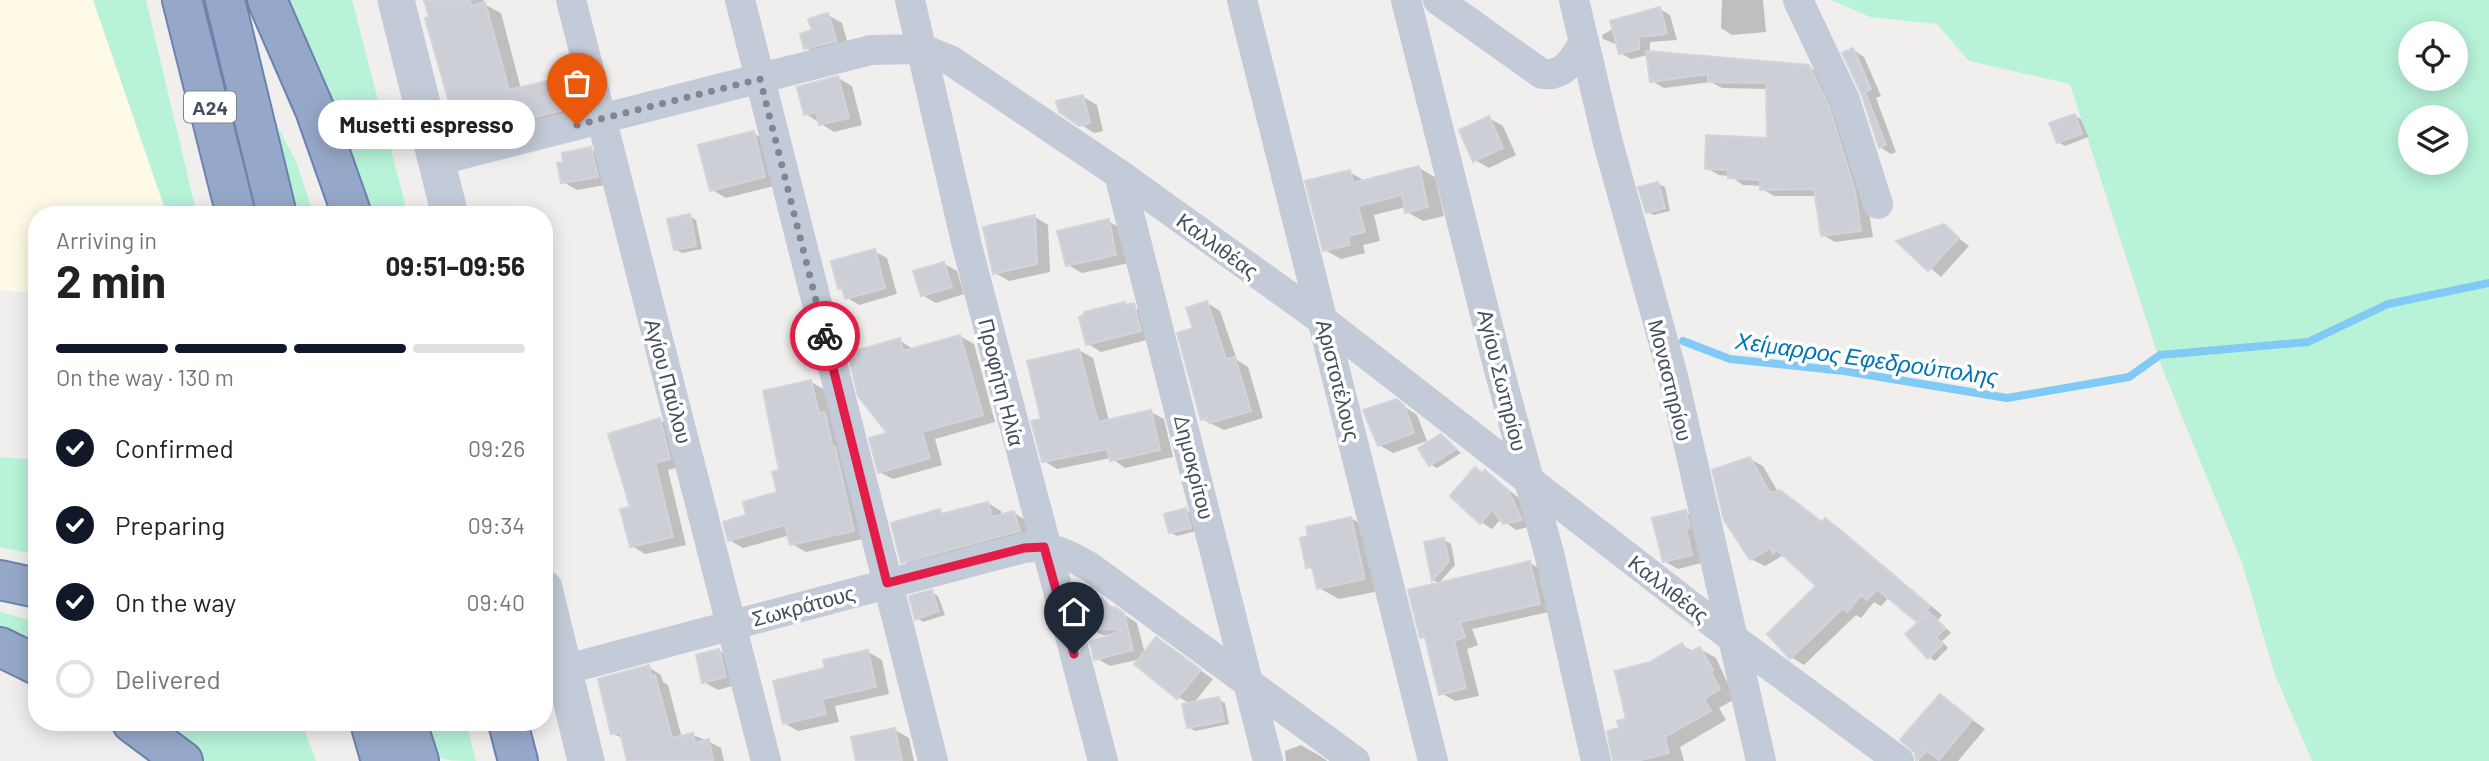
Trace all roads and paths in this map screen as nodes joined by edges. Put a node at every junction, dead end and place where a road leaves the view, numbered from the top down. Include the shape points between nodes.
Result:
1 (182, 0) edge
2 (225, 0) edge
3 (267, 0) edge
4 (396, 0) edge
5 (571, 0) edge
6 (740, 0) edge
7 (909, 0) edge
8 (1242, 0) edge
9 (1406, 0) edge
10 (1437, 0) edge
11 (1574, 0) edge
12 (1798, 0) edge
13 (1584, 42) junction
14 (922, 49) junction
15 (760, 79) junction
16 (601, 119) junction
17 (436, 161) junction
18 (1119, 174) junction
19 (1878, 204) dead end
20 (234, 206) edge
21 (275, 206) edge
22 (349, 206) edge
23 (448, 206) edge
24 (1325, 322) junction
25 (1528, 479) junction
26 (1044, 547) junction
27 (0, 580) edge
28 (887, 583) junction
29 (28, 586) edge
30 (732, 623) junction
31 (553, 627) edge
32 (1731, 637) junction
33 (0, 647) edge
34 (28, 661) edge
35 (563, 670) junction
36 (1248, 683) junction
37 (143, 731) edge
38 (372, 731) edge
39 (410, 731) edge
40 (510, 731) edge
41 (183, 761) edge
42 (381, 761) edge
43 (419, 761) edge
44 (518, 761) edge
45 (586, 761) edge
46 (766, 761) edge
47 (933, 761) edge
48 (1103, 761) edge
49 (1268, 761) edge
50 (1355, 761) edge
51 (1433, 761) edge
52 (1596, 761) edge
53 (1761, 761) edge
54 (1899, 761) edge

1 - 20 highway, Α24
2 - 21 highway, Α24
3 - 22 highway via 310,97
4 - 17 street
5 - 16 street, Αγίου Παύλου
6 - 15 street
7 - 14 street, Προφήτη Ηλία
8 - 24 street, Αριστοτέλους
9 - 25 street, Αγίου Σωτηρίου
10 - 13 street via 1542,74 1554,75 1566,67
11 - 13 street, Μοναστηρίου
12 - 19 street via 1845,100
13 - 32 street, Μοναστηρίου via 1673,376
14 - 15 street, Καλλιθέας via 871,50
14 - 18 street, Καλλιθέας via 965,69
14 - 26 street, Προφήτη Ηλία
15 - 16 street, Καλλιθέας
15 - 28 street
16 - 17 street, Καλλιθέας
16 - 30 street, Αγίου Παύλου
17 - 23 street
18 - 24 street, Καλλιθέας
18 - 36 street, Δημοκρίτου
24 - 25 street, Καλλιθέας
24 - 51 street, Αριστοτέλους
25 - 32 street, Καλλιθέας
25 - 52 street, Αγίου Σωτηρίου
26 - 28 street, Σωκράτους
26 - 36 street, Σωκράτους via 1090,567
26 - 48 street, Προφήτη Ηλία
27 - 29 highway
28 - 30 street, Σωκράτους
28 - 47 street
30 - 35 street, Σωκράτους
30 - 46 street, Αγίου Παύλου
31 - 35 street
32 - 53 street, Μοναστηρίου
32 - 54 street, Καλλιθέας
33 - 34 highway
35 - 45 street
36 - 49 street, Δημοκρίτου
36 - 50 street, Σωκράτους
37 - 41 highway
38 - 42 highway
39 - 43 highway
40 - 44 highway

